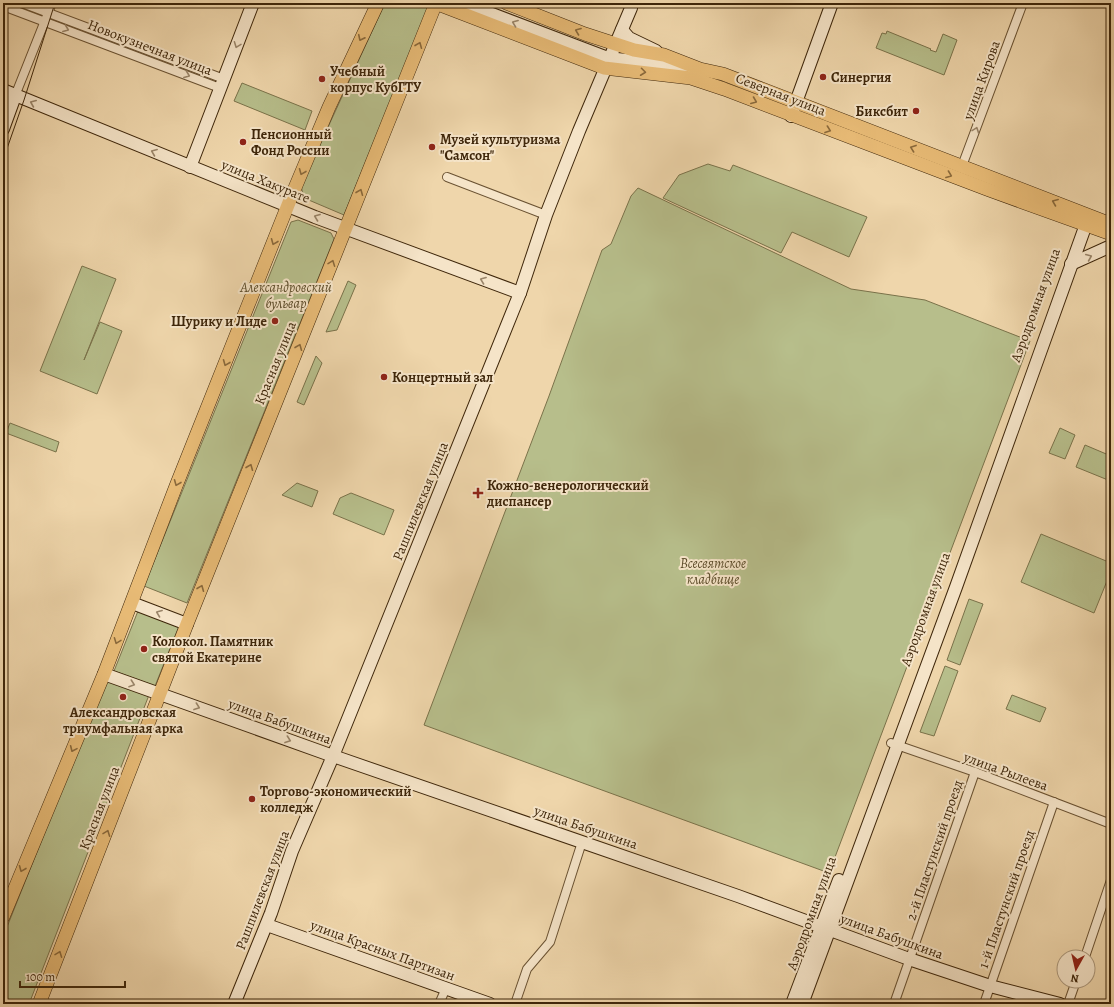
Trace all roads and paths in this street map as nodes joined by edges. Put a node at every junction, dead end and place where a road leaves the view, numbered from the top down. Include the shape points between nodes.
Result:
1 (22, 3) edge
2 (52, 3) edge
3 (253, 3) edge
4 (378, 3) edge
5 (436, 3) edge
6 (463, 3) edge
7 (506, 3) edge
8 (825, 3) edge
9 (832, 3) edge
10 (1023, 3) edge
11 (3, 6) edge
12 (631, 8) dead end
13 (49, 13) junction
14 (46, 21) junction
15 (622, 30) junction
16 (615, 44) junction
17 (664, 55) junction
18 (606, 63) junction
19 (700, 69) junction
20 (222, 84) junction
21 (3, 90) edge
22 (15, 96) junction
23 (792, 102) junction
24 (787, 115) junction
25 (3, 129) edge
26 (962, 166) junction
27 (190, 167) junction
28 (447, 177) dead end
29 (288, 206) junction
30 (546, 215) junction
31 (1085, 221) junction
32 (1111, 224) edge
33 (346, 228) junction
34 (1111, 234) edge
35 (1111, 246) edge
36 (1071, 264) junction
37 (520, 294) junction
38 (132, 603) junction
39 (187, 624) junction
40 (104, 674) junction
41 (160, 694) junction
42 (894, 744) junction
43 (333, 756) junction
44 (975, 772) junction
45 (1054, 802) junction
46 (1111, 824) edge
47 (582, 842) junction
48 (1111, 880) edge
49 (3, 916) edge
50 (267, 924) junction
51 (826, 928) junction
52 (1088, 949) edge
53 (909, 959) junction
54 (990, 986) junction
55 (446, 988) junction
56 (1073, 989) edge
57 (40, 1004) edge
58 (234, 1004) edge
59 (439, 1004) edge
60 (490, 1004) edge
61 (514, 1004) edge
62 (792, 1004) edge
63 (802, 1004) edge
64 (894, 1004) edge
65 (984, 1004) edge
66 (1060, 1004) edge
67 (1068, 1004) edge

1 - 13 street, Новокузнечная улица
2 - 13 street
3 -> 20 street
4 -> 29 main road via 329,107
5 - 18 main road, Северная улица
33 -> 5 main road, Красная улица
18 -> 6 street, Северная улица
16 -> 7 main road, Северная улица
8 - 23 street
9 - 23 street
26 -> 10 street, улица Кирова
11 - 14 street, Новокузнечная улица
12 - 15 street, Рашпилевская улица
13 - 14 street
13 - 20 street, Новокузнечная улица
14 -> 20 street, Новокузнечная улица
14 - 22 street
15 - 16 street, Рашпилевская улица
15 - 17 street, Северная улица via 632,40
16 - 17 main road, Северная улица
16 - 18 street, Рашпилевская улица
17 - 19 main road, Северная улица
18 - 19 street, Северная улица
18 -> 24 main road, Северная улица via 691,78
18 - 30 street, Рашпилевская улица
19 - 23 main road, Северная улица via 723,74
20 - 27 street
21 - 22 street, улица Хакурате
22 - 25 street
27 -> 22 street, улица Хакурате
23 - 24 street
26 -> 23 main road, Северная улица
24 -> 31 main road, Северная улица
31 -> 26 main road, Северная улица
27 - 29 street, улица Хакурате
28 - 30 street
33 -> 29 street, улица Хакурате
29 -> 38 main road
30 - 37 street, Рашпилевская улица
31 - 32 main road, Северная улица
31 - 34 main road, Северная улица
31 - 36 street, Аэродромная улица
31 - 42 street, Аэродромная улица via 1057,288
37 -> 33 street, улица Хакурате
39 -> 33 main road, Красная улица
36 -> 35 street, Аэродромная улица
36 - 42 street, Аэродромная улица via 956,587
37 - 43 street, Рашпилевская улица
39 -> 38 street
38 -> 40 main road
39 - 41 main road, Красная улица
40 -> 41 street, улица Бабушкина
40 -> 49 main road
41 -> 43 street, улица Бабушкина
57 -> 41 main road, Красная улица
42 - 44 street, улица Рылеева
42 - 51 street, Аэродромная улица
43 - 47 street, улица Бабушкина
43 - 50 street, Рашпилевская улица via 292,851
44 - 45 street, улица Рылеева
44 - 53 street, 2-й Пластунский проезд
45 - 46 street, улица Рылеева
45 - 54 street, 1-й Пластунский проезд
47 - 51 street, улица Бабушкина
47 - 61 street via 550,942 527,969
48 - 52 street
50 - 55 street, улица Красных Партизан
50 - 58 street, Рашпилевская улица
51 - 53 street, улица Бабушкина
51 - 62 street, Аэродромная улица
51 - 63 street, Аэродромная улица
53 - 54 street, улица Бабушкина
53 - 64 street, 2-й Пластунский проезд
54 - 65 street, 1-й Пластунский проезд
54 - 66 street, улица Бабушкина
55 - 59 street
55 - 60 street, улица Красных Партизан
56 - 67 street

